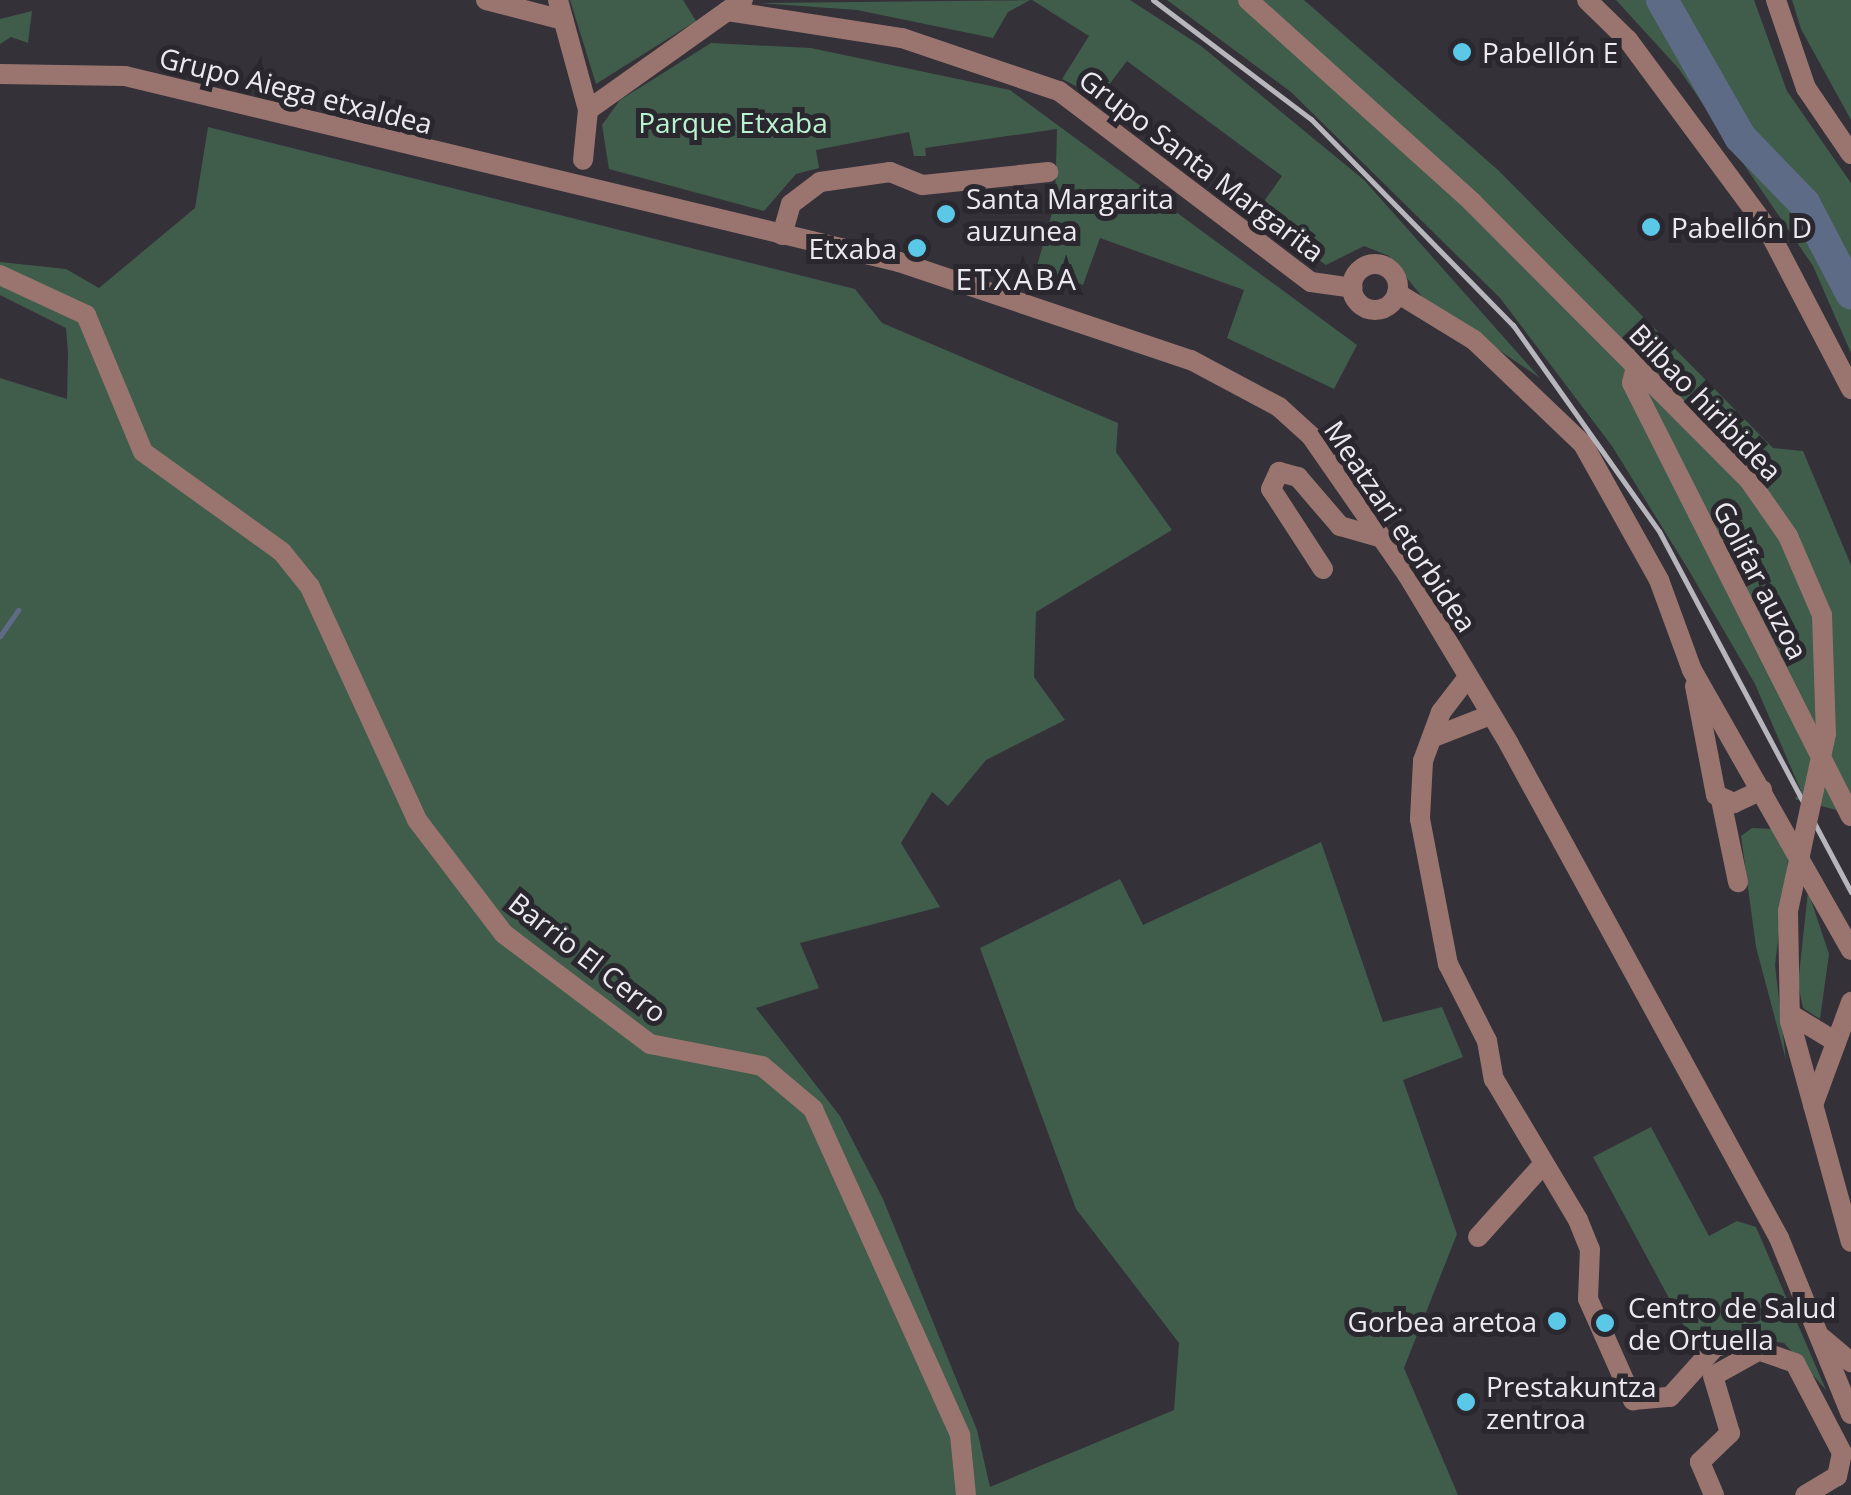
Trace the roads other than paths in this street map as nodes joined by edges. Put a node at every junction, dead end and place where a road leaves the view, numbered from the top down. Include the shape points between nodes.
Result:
1 (486, 0) edge
2 (1245, 0) edge
3 (1776, 0) edge
4 (1596, 5) edge
5 (735, 6) edge
6 (561, 10) edge
7 (0, 74) edge
8 (588, 110) junction
9 (1851, 154) edge
10 (582, 166) junction
11 (1048, 172) dead end
12 (536, 179) junction
13 (572, 188) junction
14 (604, 196) junction
15 (782, 236) junction
16 (0, 275) edge
17 (1353, 288) junction
18 (1398, 293) junction
19 (1636, 368) junction
20 (1851, 389) edge
21 (1379, 536) junction
22 (1323, 569) dead end
23 (1692, 670) junction
24 (1468, 678) junction
25 (1490, 715) junction
26 (1434, 737) junction
27 (1762, 790) junction
28 (1721, 800) junction
29 (1851, 816) edge
30 (1738, 882) dead end
31 (1851, 950) edge
32 (1851, 1002) edge
33 (1790, 1014) junction
34 (1836, 1042) junction
35 (1813, 1105) junction
36 (1540, 1168) junction
37 (1478, 1237) dead end
38 (1851, 1242) edge
39 (1818, 1334) junction
40 (1760, 1350) junction
41 (1848, 1358) edge
42 (1849, 1401) edge
43 (1826, 1412) junction
44 (966, 1495) edge
45 (1714, 1495) edge
46 (1805, 1495) edge

1 - 6 street
2 - 19 street, Bilbao hiribidea
3 - 9 street via 1806,88
4 - 20 street via 1767,228
5 - 8 street
5 - 17 street, Grupo Santa Margarita via 902,38 1059,91 1311,282
6 - 8 street
7 - 12 street, Grupo Aiega etxaldea via 125,76
8 - 10 street
10 - 12 street
10 - 13 street
10 - 14 street
11 - 15 street via 924,185 890,172 820,182 791,204
12 - 13 street, Grupo Aiega etxaldea
13 - 14 street, Meatzari etorbidea
14 - 15 street, Meatzari etorbidea
15 - 21 street, Meatzari etorbidea via 898,262 1238,378 1311,436
16 - 44 street, Barrio El Cerro via 86,315 143,452 282,552 310,587 418,820 504,934 650,1044 762,1066 813,1109 960,1435
17 - 18 street via 1369,309
17 - 18 street via 1359,271 1380,264 1397,278
18 - 23 street via 1474,340 1583,444 1659,580
19 - 29 street, Golifar auzoa via 1632,383
19 - 33 street, Bilbao hiribidea, bridge via 1749,480 1788,536 1822,614 1826,734 1788,911
21 - 22 street via 1340,526 1298,477 1280,472 1270,489
21 - 24 street, Meatzari etorbidea
23 - 27 street
23 - 28 street
24 - 25 street, Meatzari etorbidea
24 - 26 street
25 - 26 street
25 - 39 street, Meatzari etorbidea via 1760,1202
26 - 36 street via 1423,761 1420,819 1448,964
27 - 28 street
27 - 31 street
28 - 30 street
32 - 34 street
33 - 34 street
33 - 35 street, Bilbao hiribidea
34 - 35 street
35 - 38 street, Bilbao hiribidea
36 - 37 street
36 - 40 street via 1565,1192 1590,1249 1588,1299 1633,1400 1670,1396 1715,1347
39 - 41 street
39 - 42 street, Meatzari etorbidea
40 - 43 street via 1804,1369
40 - 45 street via 1712,1376 1730,1433 1700,1462
42 - 43 street
43 - 46 street via 1842,1454 1828,1485

